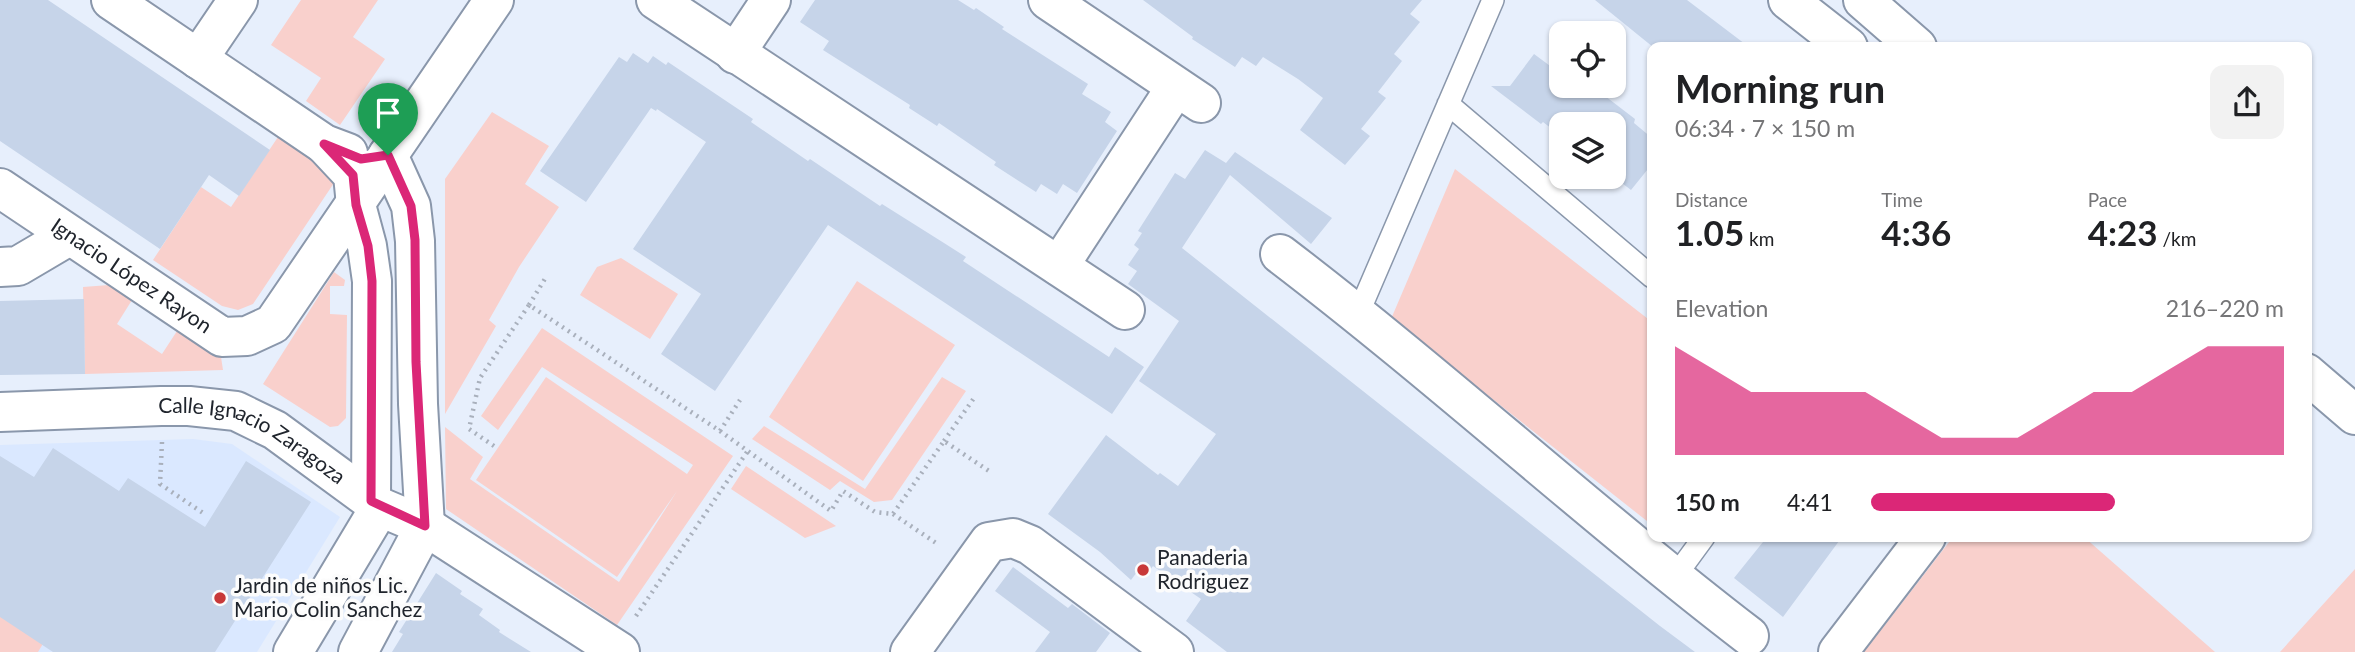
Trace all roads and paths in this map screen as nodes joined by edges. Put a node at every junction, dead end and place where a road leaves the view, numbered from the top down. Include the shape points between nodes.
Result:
1 (111, 0) edge
2 (238, 0) edge
3 (494, 0) edge
4 (656, 0) edge
5 (771, 0) edge
6 (1048, 0) edge
7 (1493, 0) edge
8 (1787, 0) edge
9 (1863, 0) edge
10 (1842, 42) edge
11 (1911, 42) edge
12 (735, 54) junction
13 (198, 60) junction
14 (1448, 104) junction
15 (324, 144) junction
16 (388, 155) junction
17 (0, 188) edge
18 (356, 205) junction
19 (69, 236) junction
20 (1279, 254) dead end
21 (1059, 266) junction
22 (0, 267) edge
23 (1647, 273) edge
24 (546, 277) dead end
25 (417, 292) junction
26 (374, 295) junction
27 (529, 305) junction
28 (1125, 310) dead end
29 (1358, 314) junction
30 (2312, 378) edge
31 (974, 398) dead end
32 (740, 400) dead end
33 (371, 404) junction
34 (418, 404) junction
35 (161, 407) junction
36 (0, 412) edge
37 (2355, 415) edge
38 (720, 431) junction
39 (944, 441) junction
40 (494, 446) dead end
41 (747, 452) junction
42 (989, 471) dead end
43 (376, 504) junction
44 (203, 513) dead end
45 (893, 514) junction
46 (425, 526) junction
47 (1700, 542) edge
48 (1922, 542) edge
49 (939, 545) dead end
50 (1674, 578) junction
51 (1749, 636) dead end
52 (626, 637) edge
53 (293, 652) edge
54 (358, 652) edge
55 (910, 652) edge
56 (1174, 652) edge
57 (1838, 652) edge

1 - 13 street
2 - 13 street
3 - 16 street, Ignacio López Rayon
4 - 12 street
5 - 12 street
6 - 21 street via 1189,95
7 - 14 lane
8 - 10 street
9 - 11 street
12 - 21 street
13 - 15 street
14 - 23 lane
14 - 29 lane
15 - 16 street via 361,159
15 - 18 street via 353,175
16 - 18 street, Ignacio López Rayon
16 - 25 street via 411,206
17 - 19 street, Ignacio López Rayon
18 - 19 street, Ignacio López Rayon via 272,324 247,337 222,337
18 - 26 street via 368,246
19 - 22 street via 18,266
20 - 29 street
21 - 28 street
24 - 27 path
25 - 26 street
25 - 34 street
26 - 33 street
27 - 38 path
27 - 40 path via 480,378 469,429
29 - 50 street
30 - 37 street
31 - 39 path
32 - 38 path
33 - 34 street
33 - 43 street
34 - 46 street
35 - 36 street, Calle Ignacio Zaragoza
35 - 43 street, Calle Ignacio Zaragoza via 236,411 275,430
35 - 44 path via 160,484
38 - 41 path
39 - 42 path
39 - 45 path
41 - 45 path via 831,511 843,491 875,512
41 - 52 path
43 - 46 street, Calle Ignacio Zaragoza
43 - 53 street
45 - 49 path
46 - 52 street, Calle Ignacio Zaragoza
46 - 54 street
47 - 50 lane
48 - 57 street
50 - 51 street
55 - 56 street via 989,542 1013,538 1030,545

